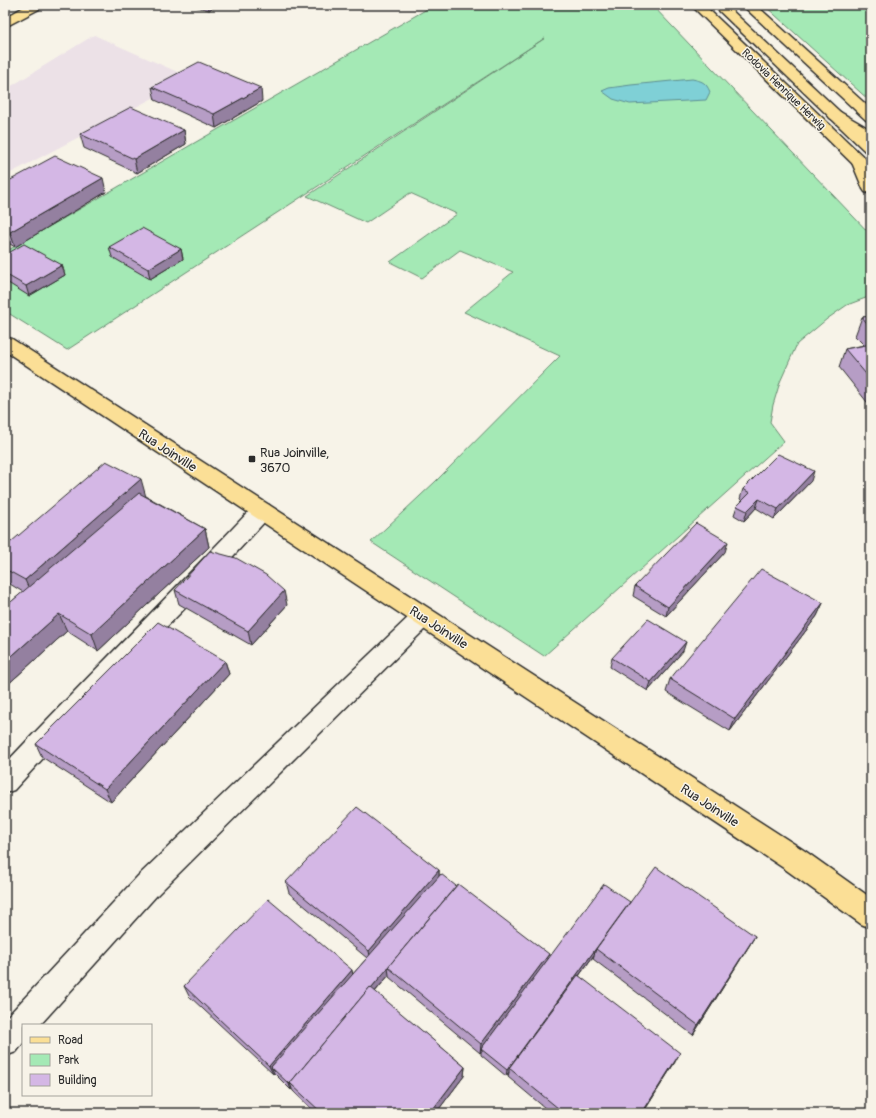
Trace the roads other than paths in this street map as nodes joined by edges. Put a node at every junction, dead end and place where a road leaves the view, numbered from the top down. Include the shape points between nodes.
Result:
1 (36, 5) edge
2 (719, 5) edge
3 (748, 5) edge
4 (698, 6) edge
5 (5, 23) edge
6 (835, 115) junction
7 (871, 117) edge
8 (871, 136) edge
9 (871, 149) edge
10 (858, 160) junction
11 (871, 173) edge
12 (871, 189) edge
13 (5, 343) edge
14 (262, 512) junction
15 (423, 617) junction
16 (5, 782) edge
17 (871, 914) edge
18 (5, 1041) edge

1 - 5 main road
2 - 6 main road, Rodovia Henrique Herwig
3 - 7 main road
4 - 10 main road, Rodovia Henrique Herwig
6 - 8 main road
6 - 9 main road, Rodovia Henrique Herwig
10 - 11 main road, Rodovia Henrique Herwig
10 - 12 main road
13 - 14 main road, Rua Joinville
14 - 15 main road, Rua Joinville
14 - 16 lane
15 - 17 main road, Rua Joinville via 788,856
15 - 18 lane via 148,885

